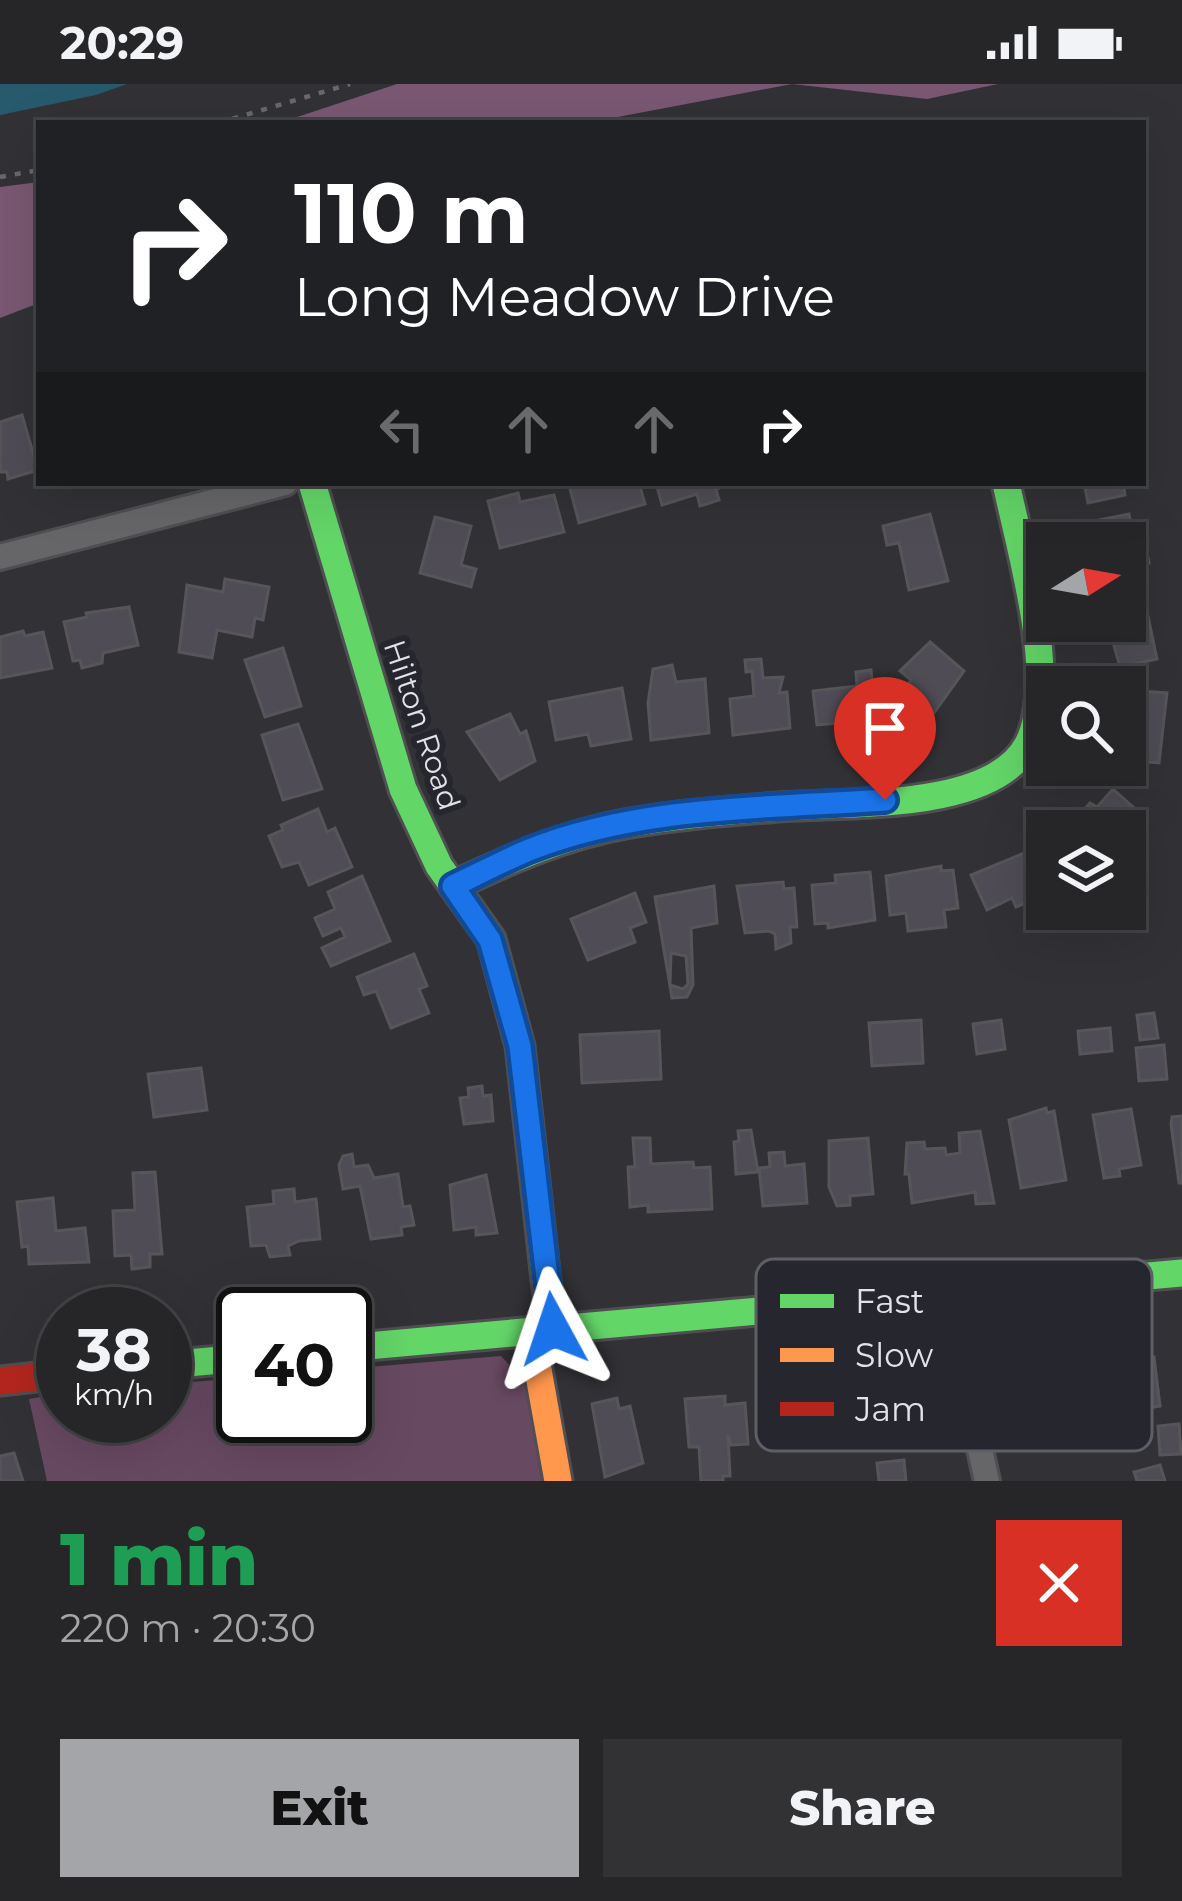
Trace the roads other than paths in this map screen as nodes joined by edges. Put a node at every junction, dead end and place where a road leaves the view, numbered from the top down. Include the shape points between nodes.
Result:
1 (273, 486) edge
2 (313, 486) edge
3 (1007, 486) edge
4 (0, 557) edge
5 (453, 886) junction
6 (1182, 1273) edge
7 (1152, 1276) edge
8 (756, 1310) edge
9 (553, 1329) junction
10 (372, 1346) edge
11 (36, 1377) edge
12 (0, 1381) edge
13 (980, 1451) edge
14 (558, 1481) edge
15 (987, 1481) edge

1 - 4 street
2 - 5 street, Hilton Road via 403,789
3 - 5 street via 1039,699 1022,754 974,783 926,797 620,825 531,849
5 - 9 street, Hilton Road via 490,940 520,1046
6 - 7 street
8 - 9 street
9 - 10 street
9 - 14 street, Hilton Road via 537,1364
11 - 12 street
13 - 15 street

